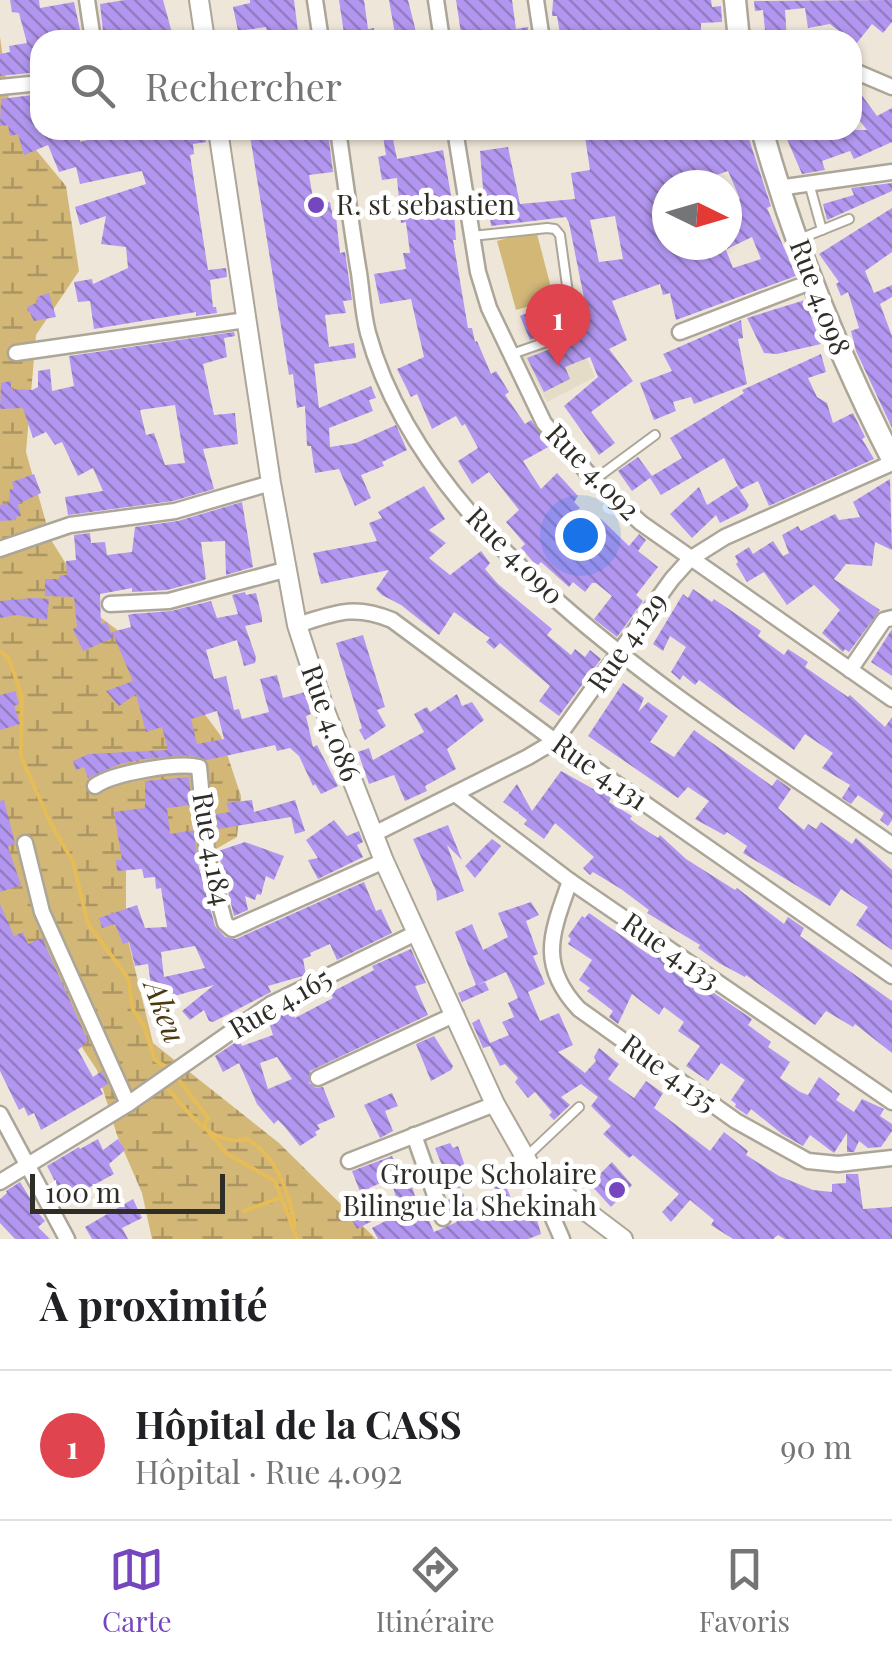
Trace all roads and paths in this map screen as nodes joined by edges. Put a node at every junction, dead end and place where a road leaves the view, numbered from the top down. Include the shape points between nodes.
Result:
1 (87, 0) edge
2 (199, 0) edge
3 (315, 0) edge
4 (436, 0) edge
5 (536, 0) edge
6 (734, 0) edge
7 (92, 30) edge
8 (204, 30) edge
9 (320, 30) edge
10 (440, 30) edge
11 (540, 30) edge
12 (737, 30) edge
13 (862, 74) edge
14 (30, 84) edge
15 (0, 87) edge
16 (892, 88) edge
17 (219, 140) edge
18 (339, 140) edge
19 (458, 140) edge
20 (765, 140) edge
21 (892, 172) edge
22 (808, 182) junction
23 (778, 188) junction
24 (848, 219) dead end
25 (822, 230) junction
26 (472, 236) junction
27 (798, 240) junction
28 (813, 281) junction
29 (246, 320) junction
30 (680, 332) dead end
31 (16, 353) dead end
32 (512, 354) junction
33 (654, 436) dead end
34 (892, 461) edge
35 (594, 480) junction
36 (271, 484) junction
37 (4, 548) edge
38 (690, 559) junction
39 (288, 569) junction
40 (110, 604) dead end
41 (892, 618) edge
42 (297, 626) junction
43 (620, 654) junction
44 (850, 670) junction
45 (892, 700) edge
46 (555, 740) junction
47 (95, 786) dead end
48 (455, 794) junction
49 (372, 834) junction
50 (25, 843) dead end
51 (892, 844) edge
52 (384, 862) junction
53 (570, 881) junction
54 (416, 932) junction
55 (892, 976) edge
56 (456, 1014) junction
57 (318, 1078) dead end
58 (892, 1102) edge
59 (128, 1104) junction
60 (496, 1104) junction
61 (579, 1107) dead end
62 (0, 1114) edge
63 (414, 1135) junction
64 (892, 1158) edge
65 (349, 1161) dead end
66 (28, 1163) junction
67 (529, 1165) junction
68 (0, 1182) edge
69 (443, 1218) dead end
70 (67, 1239) edge
71 (562, 1239) edge
72 (622, 1239) edge

1 - 7 street
2 - 8 street
3 - 9 street
4 - 10 street
5 - 11 street
6 - 12 main road
13 - 16 street
14 - 15 street
17 - 29 street, Rue 4.086
18 - 43 street, Rue 4.090 via 368,332 402,415 469,512
19 - 26 street, Rue 4.092
20 - 23 main road, Rue 4.098
21 - 22 street
22 - 23 street
22 - 25 lane
23 - 27 main road, Rue 4.098
24 - 25 lane
25 - 27 lane
26 - 32 street, Rue 4.092 via 489,308
26 - 32 lane via 547,228 560,235 574,329
27 - 28 main road, Rue 4.098
28 - 30 street
28 - 34 main road, Rue 4.098
29 - 31 street
29 - 36 street, Rue 4.086
32 - 35 street, Rue 4.092 via 544,424
33 - 35 lane
34 - 38 street, Rue 4.129
35 - 38 street, Rue 4.092
36 - 37 street via 176,511 70,524
36 - 39 street, Rue 4.086
38 - 43 street, Rue 4.129
38 - 44 street, Rue 4.092
39 - 40 street via 169,601
39 - 42 street, Rue 4.086
41 - 44 street
42 - 46 street, Rue 4.131 via 353,610 392,620
42 - 49 street, Rue 4.086
43 - 46 street, Rue 4.129
43 - 51 street, Rue 4.090
44 - 45 street, Rue 4.092
46 - 48 street, Rue 4.129
46 - 55 street, Rue 4.131
47 - 52 street, Rue 4.184 via 138,772 199,767 208,861 232,929
48 - 49 street, Rue 4.129
48 - 53 street, Rue 4.133
49 - 52 street, Rue 4.086
50 - 59 street via 42,912
52 - 54 street, Rue 4.086
53 - 58 street, Rue 4.133
53 - 64 street, Rue 4.135 via 550,938 551,956 565,994 579,1008 736,1121 808,1161
54 - 56 street, Rue 4.086
54 - 59 street, Rue 4.165 via 271,1004
56 - 57 street
56 - 60 street, Rue 4.086
59 - 66 street, Rue 4.165
60 - 63 street
60 - 67 street, Rue 4.086
61 - 67 lane
62 - 66 street
63 - 65 street
63 - 69 street
66 - 68 street, Rue 4.165
66 - 70 street
67 - 71 street
67 - 72 street, Rue 4.086

